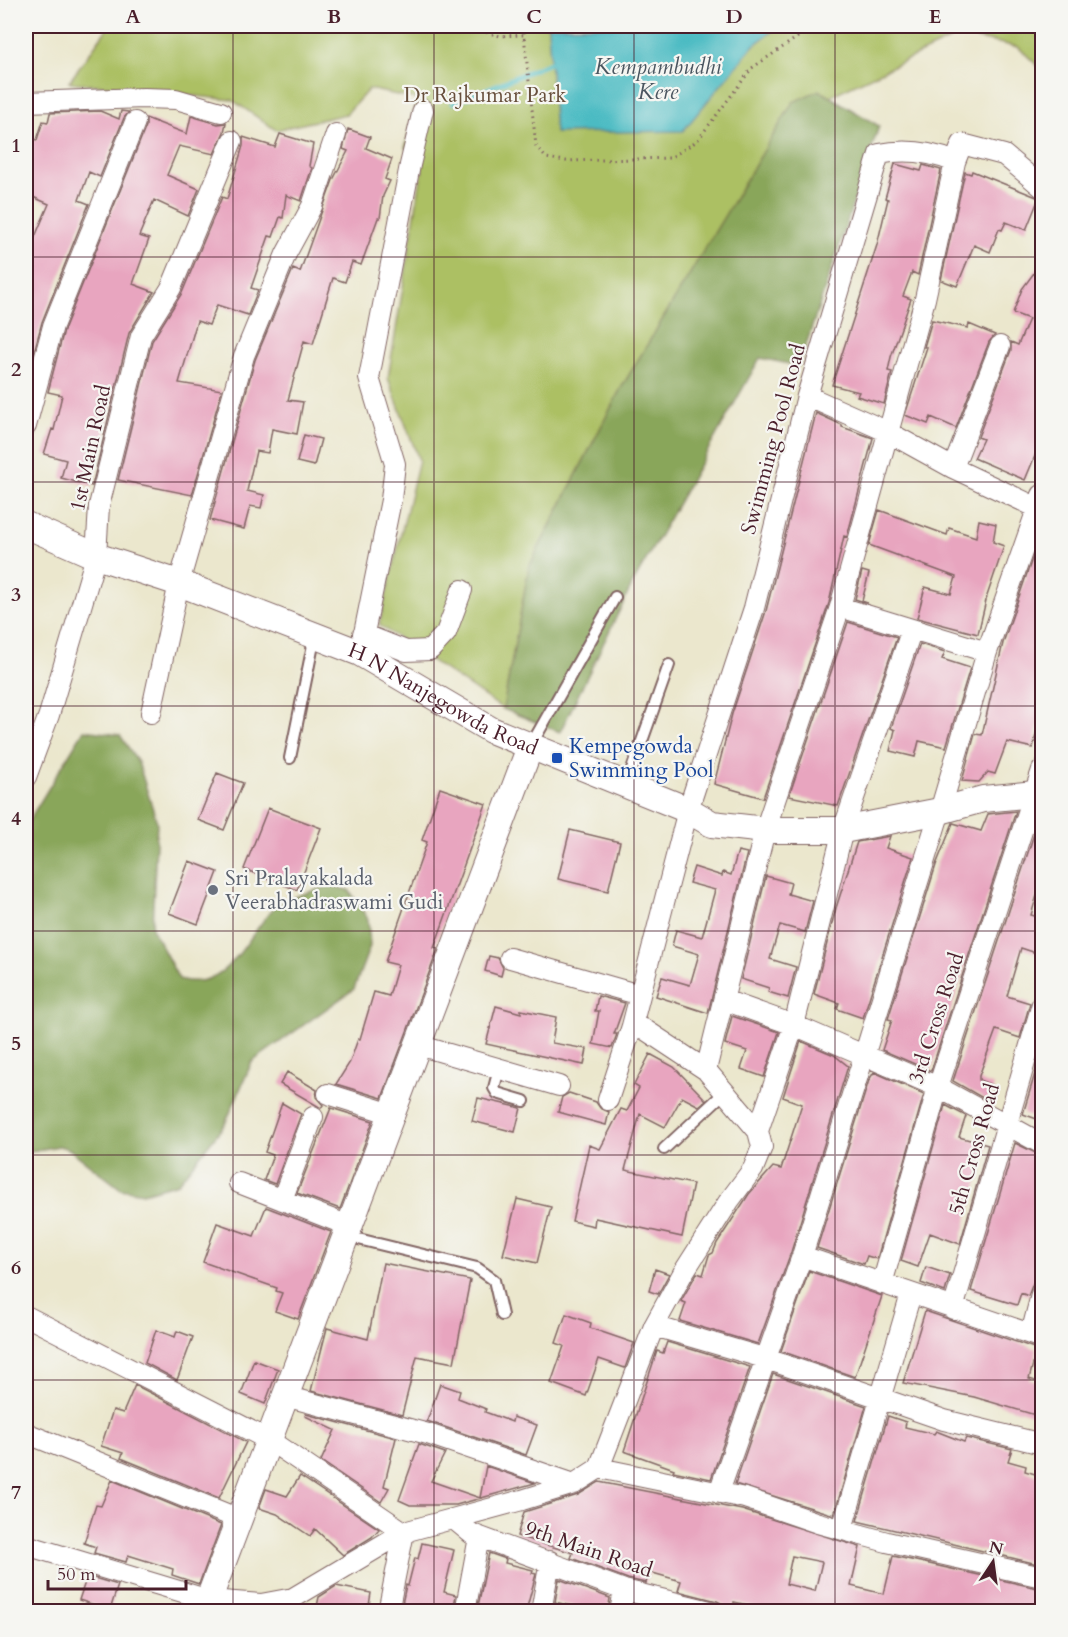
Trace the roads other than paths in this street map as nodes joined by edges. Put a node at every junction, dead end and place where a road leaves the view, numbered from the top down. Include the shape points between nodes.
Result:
1 (26, 102) edge
2 (423, 110) dead end
3 (220, 112) dead end
4 (135, 122) dead end
5 (336, 134) dead end
6 (232, 141) dead end
7 (955, 162) junction
8 (1042, 187) edge
9 (1000, 346) dead end
10 (807, 396) junction
11 (26, 426) edge
12 (886, 431) junction
13 (953, 468) junction
14 (1041, 504) edge
15 (26, 525) edge
16 (96, 556) junction
17 (179, 583) junction
18 (462, 590) dead end
19 (615, 597) dead end
20 (840, 607) junction
21 (912, 629) junction
22 (315, 635) junction
23 (361, 644) junction
24 (987, 652) junction
25 (669, 665) dead end
26 (151, 713) dead end
27 (530, 747) junction
28 (290, 758) dead end
29 (27, 766) edge
30 (1042, 770) edge
31 (626, 786) junction
32 (1039, 796) edge
33 (688, 810) junction
34 (940, 811) junction
35 (765, 830) junction
36 (843, 830) junction
37 (510, 958) dead end
38 (640, 994) junction
39 (724, 1000) junction
40 (1042, 1004) edge
41 (794, 1025) junction
42 (632, 1026) junction
43 (418, 1045) junction
44 (865, 1054) junction
45 (499, 1069) junction
46 (706, 1070) junction
47 (560, 1086) dead end
48 (938, 1087) junction
49 (724, 1092) junction
50 (327, 1094) dead end
51 (608, 1100) dead end
52 (524, 1101) dead end
53 (392, 1113) junction
54 (313, 1117) dead end
55 (1005, 1125) junction
56 (758, 1131) junction
57 (1042, 1144) edge
58 (664, 1149) dead end
59 (239, 1183) dead end
60 (282, 1200) junction
61 (348, 1231) junction
62 (802, 1256) junction
63 (882, 1284) junction
64 (1042, 1291) edge
65 (911, 1294) junction
66 (953, 1309) junction
67 (502, 1315) dead end
68 (26, 1316) edge
69 (654, 1326) junction
70 (1037, 1336) edge
71 (764, 1358) junction
72 (285, 1396) junction
73 (880, 1398) junction
74 (26, 1433) edge
75 (269, 1440) junction
76 (1042, 1444) edge
77 (599, 1468) junction
78 (573, 1484) junction
79 (719, 1492) junction
80 (239, 1519) junction
81 (455, 1520) junction
82 (842, 1529) junction
83 (404, 1532) junction
84 (479, 1537) junction
85 (26, 1545) edge
86 (550, 1561) junction
87 (1042, 1577) edge
88 (624, 1590) junction
89 (292, 1605) edge
90 (207, 1606) edge
91 (388, 1611) edge
92 (465, 1611) edge
93 (541, 1611) edge
94 (620, 1611) edge
95 (714, 1611) edge

1 - 3 street via 176,99
2 - 23 street via 369,378 395,464
4 - 11 street via 53,326
5 - 17 street via 312,206 286,255 244,356
6 - 16 street, 1st Main Road via 171,288 141,336 99,506
7 - 8 street via 962,144 1004,155
7 - 10 street, Swimming Pool Road via 913,152 879,154
7 - 12 street via 925,299
9 - 13 street
10 - 12 street
10 - 33 street, Swimming Pool Road via 754,608
12 - 13 street
12 - 20 street
13 - 14 street
14 - 24 street
15 - 16 street, H N Nanjegowda Road
16 - 17 street, H N Nanjegowda Road
16 - 29 street, 1st Main Road via 49,714
17 - 22 street, H N Nanjegowda Road
17 - 26 street
18 - 23 street via 446,633 430,650 406,651
19 - 27 lane
20 - 21 street
20 - 35 street
21 - 24 street
21 - 36 street
22 - 23 street, H N Nanjegowda Road
22 - 28 lane
23 - 27 street, H N Nanjegowda Road via 491,730
24 - 34 street
25 - 31 lane
27 - 31 street, H N Nanjegowda Road
27 - 43 street
30 - 32 street, 3rd Cross Road
31 - 33 street, H N Nanjegowda Road
32 - 34 street, H N Nanjegowda Road via 984,799
32 - 48 street, 3rd Cross Road
33 - 35 street, H N Nanjegowda Road via 712,824
33 - 38 street, Swimming Pool Road
34 - 36 street, H N Nanjegowda Road
34 - 44 street
35 - 36 street, H N Nanjegowda Road
35 - 39 street
36 - 41 street
37 - 38 street
38 - 42 street, Swimming Pool Road
39 - 41 street
39 - 46 street
40 - 55 street, 5th Cross Road
41 - 44 street
41 - 56 street
42 - 46 street via 644,1029
42 - 51 street, Swimming Pool Road
43 - 45 street
43 - 53 street
44 - 48 street
44 - 62 street
45 - 47 street
45 - 52 lane via 494,1089 497,1093
46 - 49 street
48 - 55 street
48 - 63 street, 3rd Cross Road
49 - 56 street
49 - 58 lane
50 - 53 street
53 - 61 street
54 - 60 street
55 - 57 street
55 - 66 street, 5th Cross Road
56 - 69 street via 762,1147 753,1169 683,1273
59 - 60 street
60 - 61 street
61 - 67 lane via 477,1268 494,1280
61 - 72 street
62 - 63 street
62 - 71 street
63 - 65 street
64 - 70 street
65 - 66 street
65 - 73 street
66 - 70 street
68 - 75 street
69 - 71 street
69 - 77 street
71 - 73 street
71 - 79 street
72 - 75 street
72 - 78 street via 428,1434
73 - 76 street via 944,1420
73 - 82 street
74 - 80 street
75 - 80 street
75 - 83 street
77 - 78 street
77 - 79 street
78 - 81 street
79 - 82 street
80 - 90 street
81 - 83 street
81 - 84 street, 9th Main Road
82 - 87 street
83 - 89 street
83 - 91 street
84 - 86 street, 9th Main Road
84 - 92 street
85 - 90 street
86 - 88 street, 9th Main Road
86 - 93 street
88 - 94 street
88 - 95 street, 9th Main Road
89 - 90 street

